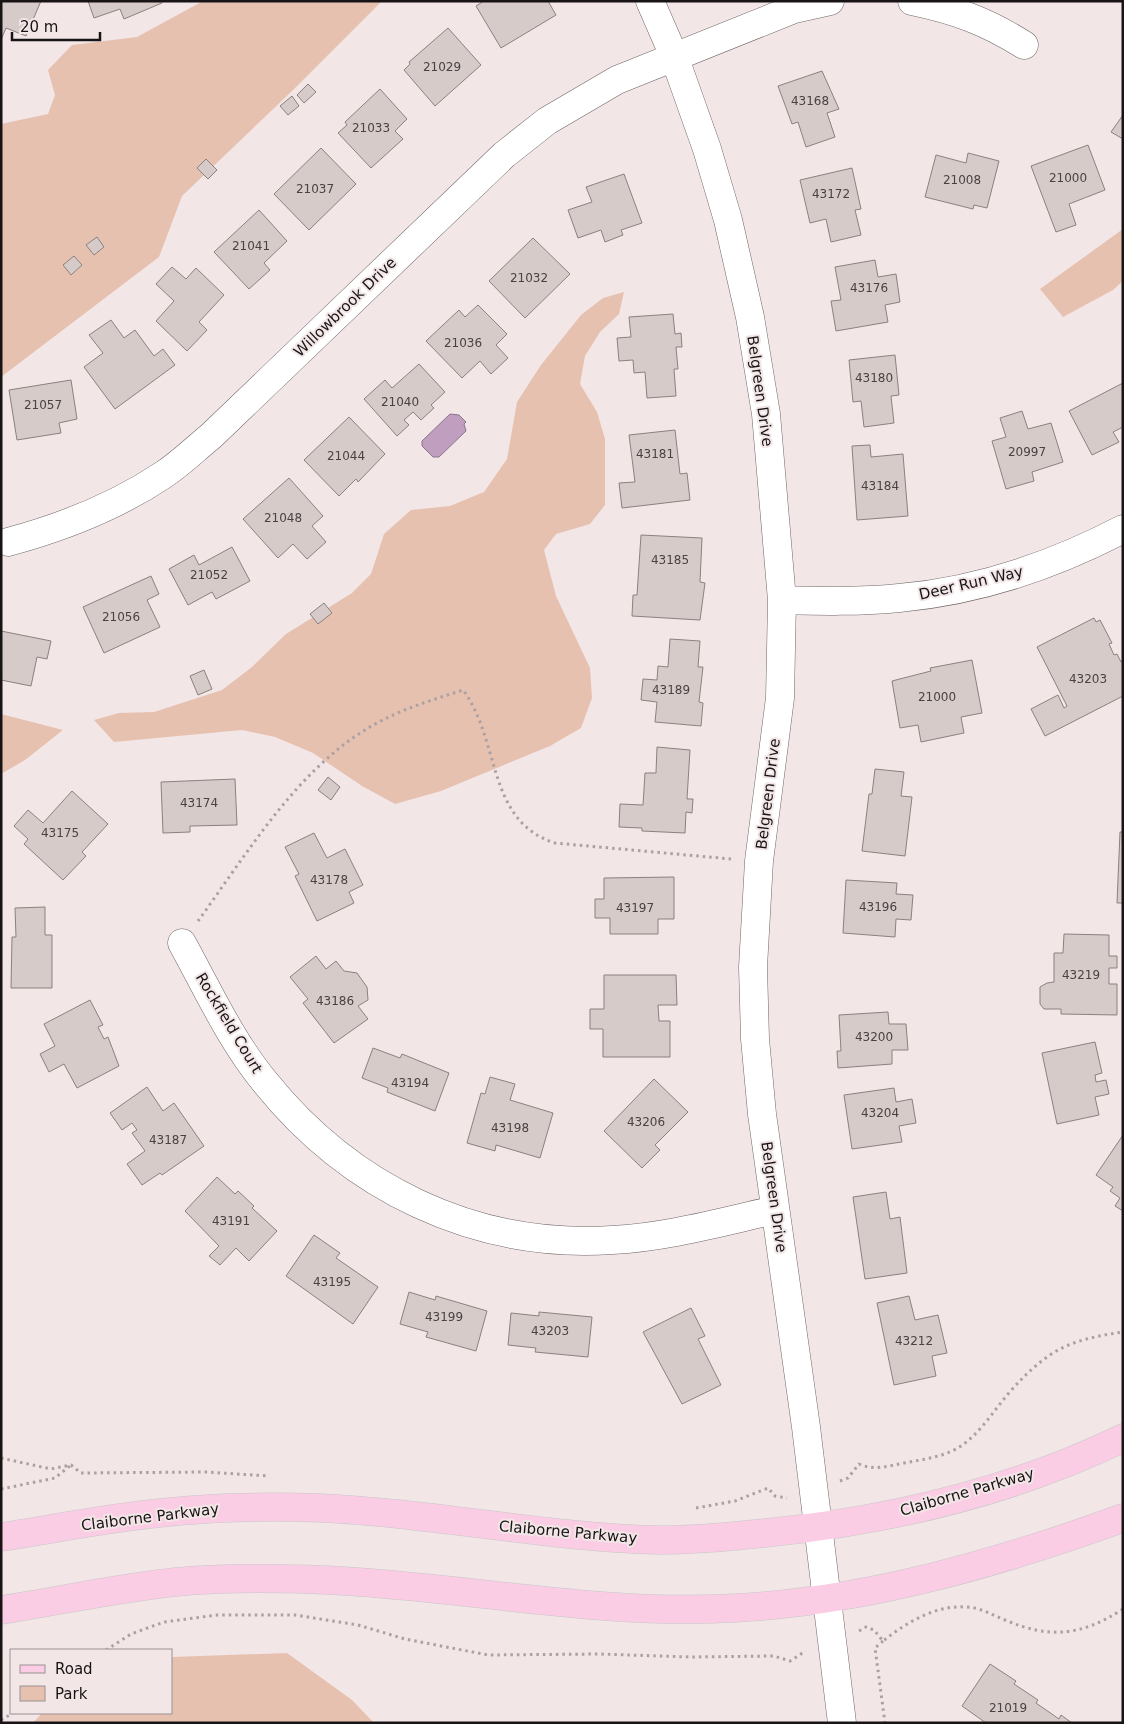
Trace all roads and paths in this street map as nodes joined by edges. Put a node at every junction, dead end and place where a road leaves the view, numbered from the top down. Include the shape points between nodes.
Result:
1 (650, 1) edge
2 (830, 1) edge
3 (912, 1) edge
4 (1024, 45) dead end
5 (674, 56) junction
6 (1123, 529) edge
7 (8, 542) dead end
8 (782, 600) junction
9 (759, 861) junction
10 (182, 943) joint
11 (775, 1210) junction
12 (1123, 1332) edge
13 (1123, 1438) edge
14 (1, 1458) edge
15 (71, 1465) junction
16 (276, 1477) dead end
17 (1, 1489) edge
18 (814, 1491) junction
19 (693, 1508) dead end
20 (1123, 1518) edge
21 (818, 1528) junction
22 (1, 1537) edge
23 (829, 1599) junction
24 (1, 1610) edge
25 (883, 1641) dead end
26 (842, 1723) edge
27 (886, 1723) edge

1 - 5 street, Belgreen Drive
2 - 5 street, Willowbrook Drive via 794,9
3 - 4 street via 951,9
5 - 7 street, Willowbrook Drive via 580,100 504,155 211,436 164,475 105,508 59,528
5 - 8 street, Belgreen Drive via 728,220 750,317 766,414
6 - 8 street, Deer Run Way via 1046,564 950,591 852,601
8 - 9 street, Belgreen Drive via 780,698
9 - 10 path via 555,843 539,838 523,827 511,812 476,706 463,690 405,709 365,730 326,758 288,800
9 - 11 street, Belgreen Drive via 753,967 755,1039
10 - 11 street, Rockfield Court via 236,1040 264,1081 297,1119 333,1152 374,1181 418,1205 465,1222 513,1234 562,1240 612,1240 684,1231
11 - 18 street, Belgreen Drive
12 - 18 path via 1066,1346 1049,1356 1028,1372 980,1428 954,1450 934,1458 879,1468 859,1464 848,1478
13 - 21 main road, Claiborne Parkway via 991,1489
14 - 15 path via 51,1469
15 - 16 path via 81,1473 206,1472
15 - 17 path via 55,1478
18 - 19 path via 784,1499 775,1496 768,1488 735,1501
18 - 21 street, Belgreen Drive
20 - 23 main road via 953,1573
21 - 22 main road, Claiborne Parkway via 657,1540 501,1527 405,1514 319,1508 234,1508 158,1513
21 - 23 street, Belgreen Drive
23 - 24 main road via 662,1611 405,1585 239,1579 176,1582
23 - 26 street, Belgreen Drive
25 - 27 path via 876,1648

